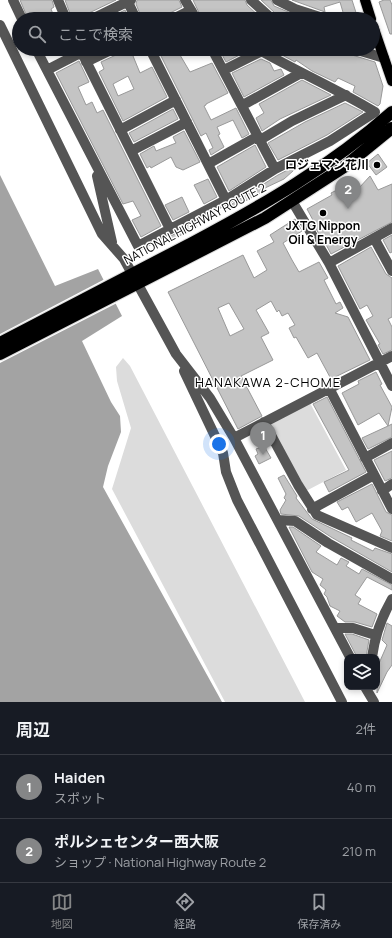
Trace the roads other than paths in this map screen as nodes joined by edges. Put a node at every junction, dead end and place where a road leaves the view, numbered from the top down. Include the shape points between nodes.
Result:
1 (13, 0) edge
2 (185, 0) edge
3 (251, 0) edge
4 (277, 0) edge
5 (365, 0) edge
6 (60, 1) edge
7 (129, 1) edge
8 (191, 10) joint
9 (19, 12) edge
10 (64, 12) edge
11 (106, 12) edge
12 (133, 12) edge
13 (187, 12) edge
14 (264, 12) edge
15 (304, 12) edge
16 (369, 12) edge
17 (0, 25) edge
18 (380, 46) edge
19 (12, 50) edge
20 (15, 56) edge
21 (40, 56) edge
22 (71, 56) edge
23 (84, 56) edge
24 (98, 56) edge
25 (154, 56) edge
26 (216, 56) edge
27 (252, 56) edge
28 (268, 56) edge
29 (377, 56) edge
30 (384, 58) junction
31 (86, 62) junction
32 (47, 70) junction
33 (224, 70) junction
34 (301, 73) junction
35 (392, 81) edge
36 (346, 94) junction
37 (176, 100) junction
38 (243, 105) junction
39 (392, 112) edge
40 (187, 122) junction
41 (392, 128) edge
42 (120, 130) junction
43 (259, 138) junction
44 (131, 151) junction
45 (94, 163) junction
46 (208, 164) junction
47 (275, 169) junction
48 (226, 200) junction
49 (292, 201) junction
50 (392, 228) edge
51 (170, 229) junction
52 (374, 238) junction
53 (112, 244) junction
54 (329, 262) junction
55 (392, 271) edge
56 (131, 281) junction
57 (0, 343) edge
58 (0, 354) edge
59 (176, 354) junction
60 (392, 356) edge
61 (379, 363) junction
62 (392, 386) edge
63 (329, 388) junction
64 (264, 422) junction
65 (234, 438) junction
66 (392, 443) edge
67 (365, 458) junction
68 (374, 475) junction
69 (392, 484) edge
70 (382, 491) junction
71 (312, 509) junction
72 (392, 509) edge
73 (278, 520) junction
74 (392, 548) edge
75 (392, 579) edge
76 (392, 599) edge
77 (388, 617) edge
78 (336, 628) junction
79 (375, 635) junction
80 (349, 654) edge
81 (372, 654) edge
82 (367, 690) edge
83 (342, 702) edge
84 (374, 702) edge

1 - 9 street
2 - 8 street
3 - 14 street
4 - 15 street
5 - 16 main road
6 - 10 street
7 - 11 street
7 - 12 street
8 - 13 street
17 - 19 street
18 - 30 main road
20 - 53 street via 102,234
21 - 32 street
22 - 32 street
23 - 31 street
24 - 31 street
25 - 37 street
26 - 33 street
27 - 33 street
28 - 34 street
29 - 30 street
30 - 35 main road
31 - 42 street
32 - 45 street
33 - 38 street
34 - 36 street
34 - 38 street
36 - 43 street
36 - 47 street via 375,112 330,141
37 - 40 street
37 - 42 street
38 - 43 street
39 - 56 highway, NATIONAL HIGHWAY ROUTE 2 via 345,151 287,191
40 - 44 street
40 - 46 street
41 - 49 highway, NATIONAL HIGHWAY ROUTE 2 via 344,168
42 - 44 street
43 - 46 street
43 - 47 street
44 - 51 street
45 - 51 street via 138,246
45 - 53 street
46 - 48 street
47 - 48 street
48 - 51 street
49 - 54 street
49 - 56 highway, NATIONAL HIGHWAY ROUTE 2 via 265,218
50 - 52 street
52 - 54 street
52 - 55 street
53 - 56 street
54 - 61 street
56 - 57 highway, NATIONAL HIGHWAY ROUTE 2
56 - 58 highway, NATIONAL HIGHWAY ROUTE 2
56 - 59 street
59 - 65 street via 210,398
59 - 83 street via 223,453 226,472 237,500
60 - 61 street
61 - 62 street
61 - 63 street
63 - 64 street
63 - 67 street
64 - 65 street
64 - 71 street
65 - 73 street
66 - 67 street
67 - 68 street
68 - 70 street
68 - 71 street
69 - 70 street
70 - 72 street
71 - 74 street via 317,515
73 - 75 street via 295,522
73 - 78 street
76 - 77 street
77 - 79 street
78 - 79 street via 352,628
78 - 80 street
79 - 81 street
82 - 84 street

